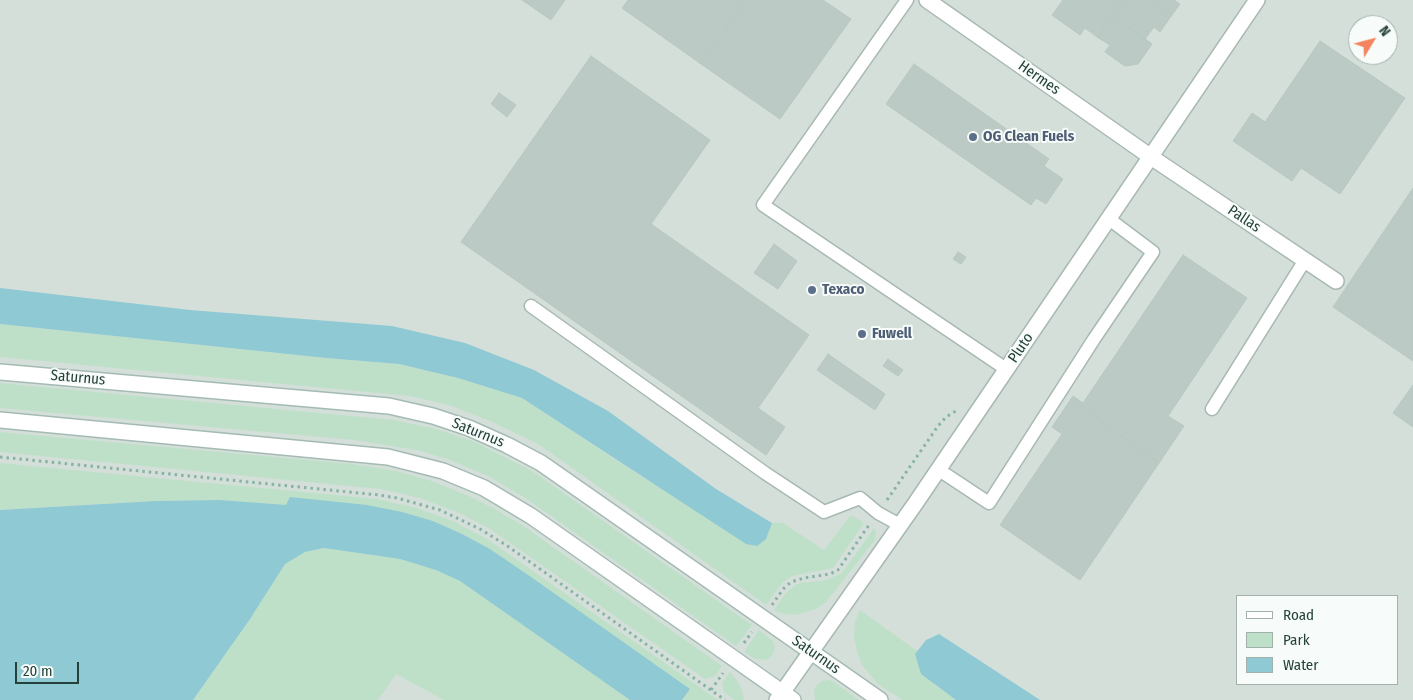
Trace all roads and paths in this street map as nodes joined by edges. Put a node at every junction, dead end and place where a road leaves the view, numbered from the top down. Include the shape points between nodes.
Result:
1 (907, 0) edge
2 (927, 0) edge
3 (1257, 0) edge
4 (1151, 157) junction
5 (1108, 219) junction
6 (1305, 260) junction
7 (1336, 281) dead end
8 (531, 306) dead end
9 (1006, 370) junction
10 (0, 372) edge
11 (1212, 409) dead end
12 (0, 420) edge
13 (0, 458) edge
14 (938, 470) junction
15 (900, 525) junction
16 (755, 628) dead end
17 (741, 648) dead end
18 (811, 652) junction
19 (726, 669) dead end
20 (712, 690) junction
21 (784, 698) edge
22 (726, 700) edge
23 (880, 700) edge

1 - 9 lane via 762,205
2 - 4 main road, Hermes
3 - 4 main road, Pluto
4 - 5 main road, Pluto
4 - 6 main road, Pallas
5 - 9 main road, Pluto
5 - 14 lane via 1153,252 989,503
6 - 7 main road, Pallas
6 - 11 lane
8 - 15 lane via 764,473 824,512 860,498
9 - 14 main road, Pluto
10 - 18 main road, Saturnus via 389,406 469,428 541,463
12 - 21 main road via 388,457 443,471 484,488 531,516
13 - 20 path via 379,495 427,506 461,519 506,545
14 - 15 main road, Pluto
15 - 18 main road, Pluto
16 - 17 path
18 - 21 main road, Pluto
18 - 23 main road, Saturnus
19 - 20 path
20 - 22 path

